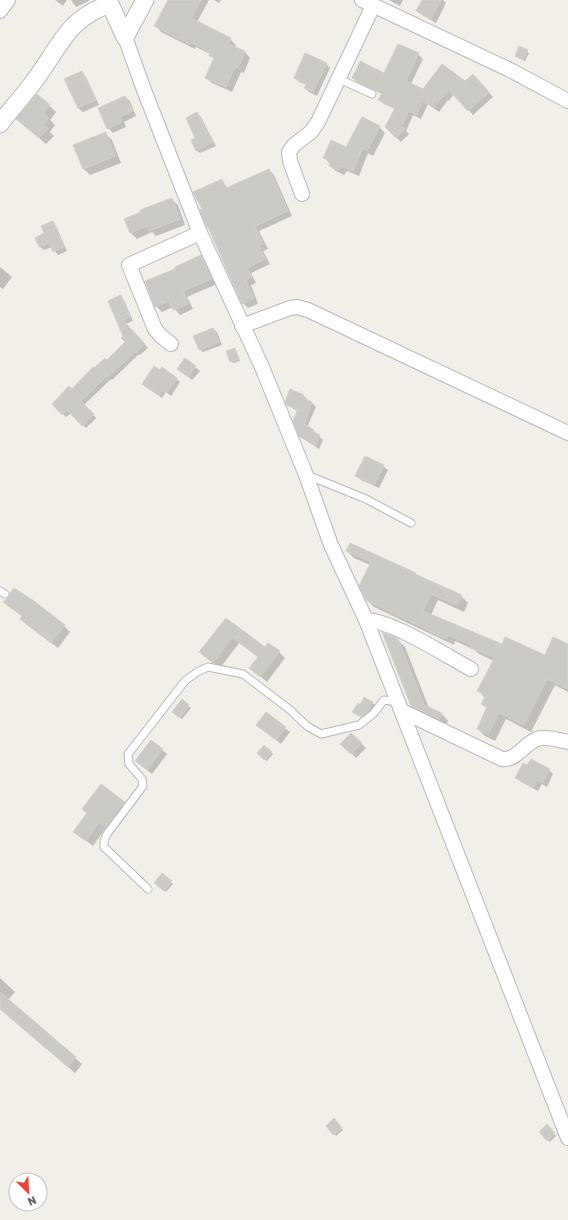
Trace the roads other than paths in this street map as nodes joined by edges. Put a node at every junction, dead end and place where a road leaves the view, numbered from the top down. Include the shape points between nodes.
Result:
1 (8, 0) edge
2 (146, 0) edge
3 (110, 2) edge
4 (368, 3) edge
5 (0, 11) edge
6 (125, 37) junction
7 (339, 79) junction
8 (372, 94) dead end
9 (568, 101) edge
10 (5, 107) edge
11 (0, 124) edge
12 (302, 194) dead end
13 (200, 233) junction
14 (242, 326) junction
15 (171, 344) dead end
16 (568, 433) edge
17 (306, 475) junction
18 (411, 523) dead end
19 (366, 620) junction
20 (471, 669) dead end
21 (401, 707) junction
22 (568, 742) edge
23 (148, 889) dead end
24 (568, 1138) edge

1 - 5 street
2 - 6 street
3 - 6 street
3 - 10 street via 73,26 40,74
4 - 7 street
4 - 9 street via 510,70
6 - 13 street
7 - 8 lane
7 - 12 street via 318,122 289,152
10 - 11 street
13 - 14 street
13 - 15 street via 129,264 155,329
14 - 16 street via 290,308 308,310
14 - 17 street via 262,367
17 - 18 lane via 366,498
17 - 19 street via 331,544
19 - 20 street via 398,629
19 - 21 street
21 - 22 street via 502,759 513,758 526,745 538,739 552,738
21 - 23 lane via 384,700 360,725 321,734 307,726 243,674 208,667 197,672 185,681 128,754 130,764 142,779 143,786 104,841 104,847
21 - 24 street

